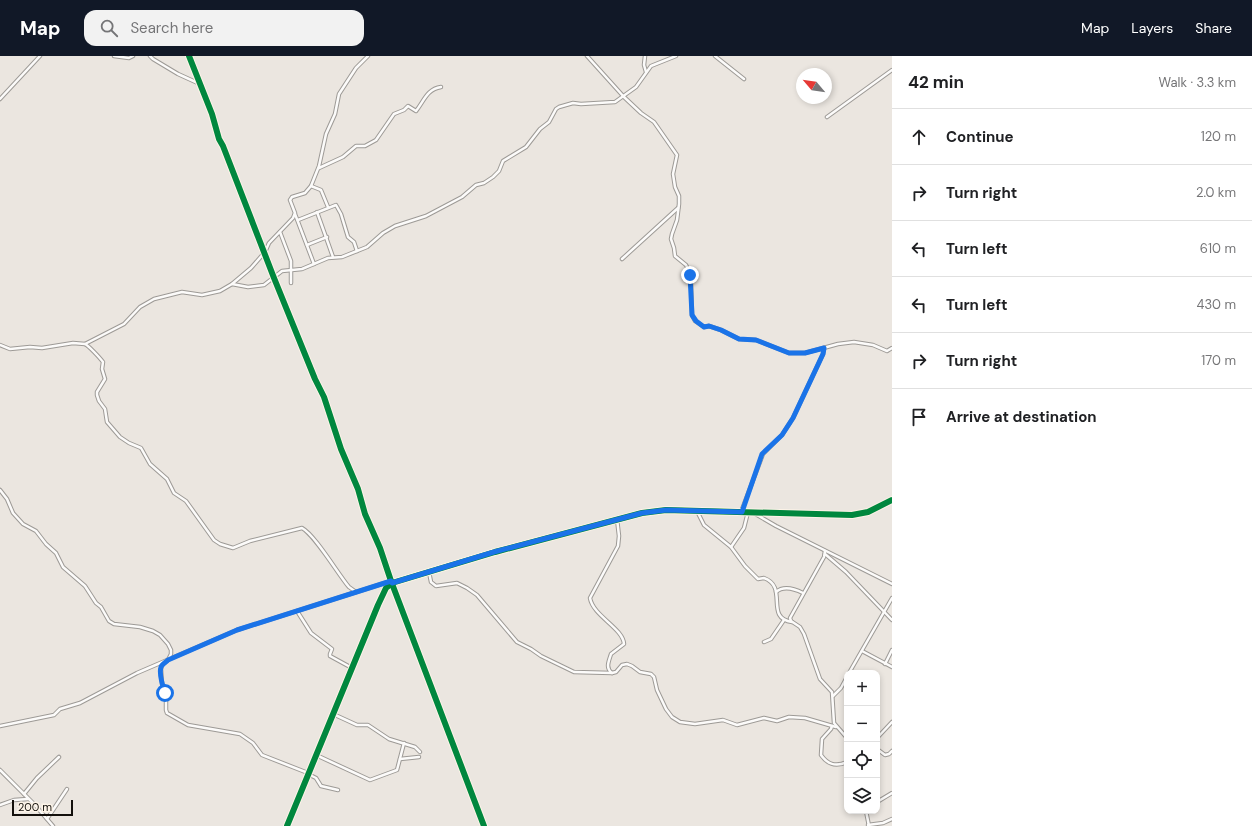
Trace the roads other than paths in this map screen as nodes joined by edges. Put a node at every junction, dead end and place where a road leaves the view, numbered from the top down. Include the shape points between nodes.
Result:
1 (40, 56) edge
2 (114, 56) edge
3 (133, 56) edge
4 (150, 56) edge
5 (189, 56) edge
6 (368, 56) edge
7 (587, 56) edge
8 (645, 56) edge
9 (676, 56) edge
10 (715, 56) edge
11 (892, 70) edge
12 (646, 73) junction
13 (744, 79) dead end
14 (200, 84) junction
15 (440, 87) dead end
16 (624, 97) junction
17 (0, 99) edge
18 (827, 117) dead end
19 (318, 168) junction
20 (311, 186) junction
21 (328, 208) junction
22 (678, 208) junction
23 (317, 212) junction
24 (295, 213) junction
25 (298, 220) junction
26 (280, 232) junction
27 (327, 237) junction
28 (307, 245) junction
29 (358, 251) junction
30 (264, 252) junction
31 (334, 257) junction
32 (622, 259) dead end
33 (314, 264) junction
34 (292, 270) junction
35 (274, 278) junction
36 (291, 283) dead end
37 (232, 284) junction
38 (85, 344) junction
39 (0, 345) edge
40 (824, 348) junction
41 (892, 348) edge
42 (0, 490) edge
43 (892, 500) edge
44 (697, 511) junction
45 (742, 512) junction
46 (750, 512) junction
47 (617, 519) junction
48 (731, 547) junction
49 (825, 552) junction
50 (429, 572) junction
51 (391, 582) junction
52 (892, 584) edge
53 (775, 586) junction
54 (780, 589) junction
55 (356, 592) junction
56 (776, 592) junction
57 (803, 594) junction
58 (892, 598) edge
59 (297, 610) junction
60 (884, 612) junction
61 (784, 620) junction
62 (892, 620) edge
63 (793, 622) junction
64 (764, 642) dead end
65 (892, 650) edge
66 (862, 651) junction
67 (168, 660) junction
68 (885, 664) junction
69 (892, 667) edge
70 (352, 668) junction
71 (851, 670) edge
72 (612, 673) junction
73 (844, 682) edge
74 (833, 696) junction
75 (333, 714) junction
76 (892, 722) edge
77 (0, 726) edge
78 (832, 726) junction
79 (836, 727) junction
80 (844, 735) edge
81 (880, 735) edge
82 (404, 744) junction
83 (880, 751) edge
84 (892, 751) edge
85 (420, 752) dead end
86 (316, 755) junction
87 (60, 757) dead end
88 (419, 757) dead end
89 (400, 759) junction
90 (844, 763) edge
91 (0, 770) edge
92 (308, 773) junction
93 (67, 790) dead end
94 (338, 790) dead end
95 (892, 793) edge
96 (24, 794) junction
97 (29, 799) junction
98 (880, 800) edge
99 (0, 806) edge
100 (866, 814) edge
101 (48, 819) junction
102 (892, 819) edge
103 (868, 825) edge
104 (53, 826) edge
105 (287, 826) edge
106 (484, 826) edge

1 - 17 street
2 - 3 street
4 - 14 street via 175,73
5 - 14 street
6 - 19 street via 356,68 339,94
7 - 16 street
8 - 12 street
9 - 12 street via 652,65
10 - 13 street
11 - 18 street
12 - 16 street
14 - 30 street
15 - 19 street via 429,92 416,111 408,106 394,114 372,142 365,146 356,146 343,157
16 - 22 street via 640,113 654,122 677,155 673,170
16 - 29 street via 612,103 573,103 559,107 551,120 526,147 503,161 500,171 493,177 426,216 395,226
19 - 20 street
20 - 21 street via 321,190
20 - 24 street via 305,193 291,199
21 - 23 street
21 - 29 street via 337,206 348,237 355,243
22 - 32 street
22 - 40 street via 671,239 674,256 686,265 690,275 692,315 696,321 704,327 721,330 739,339 756,340 789,353 805,353
23 - 25 street
23 - 27 street
24 - 25 street
24 - 26 street
25 - 28 street
26 - 30 street
26 - 34 street
27 - 28 street
27 - 31 street
28 - 33 street
29 - 31 street
30 - 35 street
30 - 37 street via 249,270
31 - 33 street
33 - 34 street
34 - 35 street via 282,272
34 - 36 street
35 - 37 street via 262,286
35 - 51 street via 324,397 358,489 364,514 380,548
37 - 38 street via 218,292 202,295 182,292 154,299 140,307 124,324
38 - 39 street via 73,343 42,348 7,348
38 - 55 street via 103,362 105,379 97,395 105,409 107,422 120,437 141,448 150,464 167,480 174,493 186,501 214,540 233,548 302,528 349,587
40 - 41 street via 854,342 874,345 887,351
40 - 45 street via 796,413 782,435 762,454
42 - 67 street via 13,513 23,524 36,531 56,553 63,567 85,586 108,620 114,624 140,627 158,633 170,648
43 - 46 street via 868,512 852,515
44 - 45 street
44 - 47 street via 653,511
44 - 48 street via 706,528
45 - 46 street
46 - 48 street via 744,528
46 - 49 street
47 - 50 street
47 - 72 street via 618,546 590,598 595,609 619,633 624,642 611,654 608,666
48 - 53 street via 754,577 766,578
49 - 52 street
49 - 57 street
49 - 60 street
50 - 51 street
50 - 72 street via 431,582 436,586 457,583 474,592 515,641 541,656 574,672
51 - 55 street
51 - 70 street via 382,596
51 - 106 street
53 - 54 street
53 - 56 street
54 - 56 street
54 - 57 street via 793,588
55 - 59 street
56 - 61 street via 778,612
57 - 63 street via 790,617
58 - 60 street
59 - 67 street via 237,630
59 - 70 street via 311,633 332,649 330,656
60 - 62 street
60 - 66 street
61 - 63 street
61 - 64 street via 770,640
63 - 74 street via 803,631 818,676
65 - 68 street
66 - 68 street
66 - 71 street
67 - 77 street via 80,703 60,709 54,715
67 - 92 street via 161,669 166,710 170,715 193,726 240,734 253,743 263,755
68 - 69 street
70 - 75 street
72 - 78 street via 627,664 640,672 651,674 666,709 675,720 686,724 723,720 739,725 760,718 777,721 788,717 808,718
73 - 74 street
74 - 79 street via 832,718
75 - 82 street via 357,725 368,725 385,737
75 - 86 street
76 - 81 street
78 - 79 street
78 - 90 street via 822,739 821,755 831,764
79 - 80 street
82 - 85 street via 415,747
82 - 89 street
83 - 84 street via 885,755
86 - 89 street via 370,780 395,771
86 - 92 street
87 - 96 street
88 - 89 street
91 - 96 street
92 - 94 street via 316,778 320,786
92 - 105 street
93 - 101 street
95 - 98 street
96 - 97 street
97 - 99 street via 14,800
97 - 101 street
100 - 103 street
101 - 104 street
102 - 103 street

